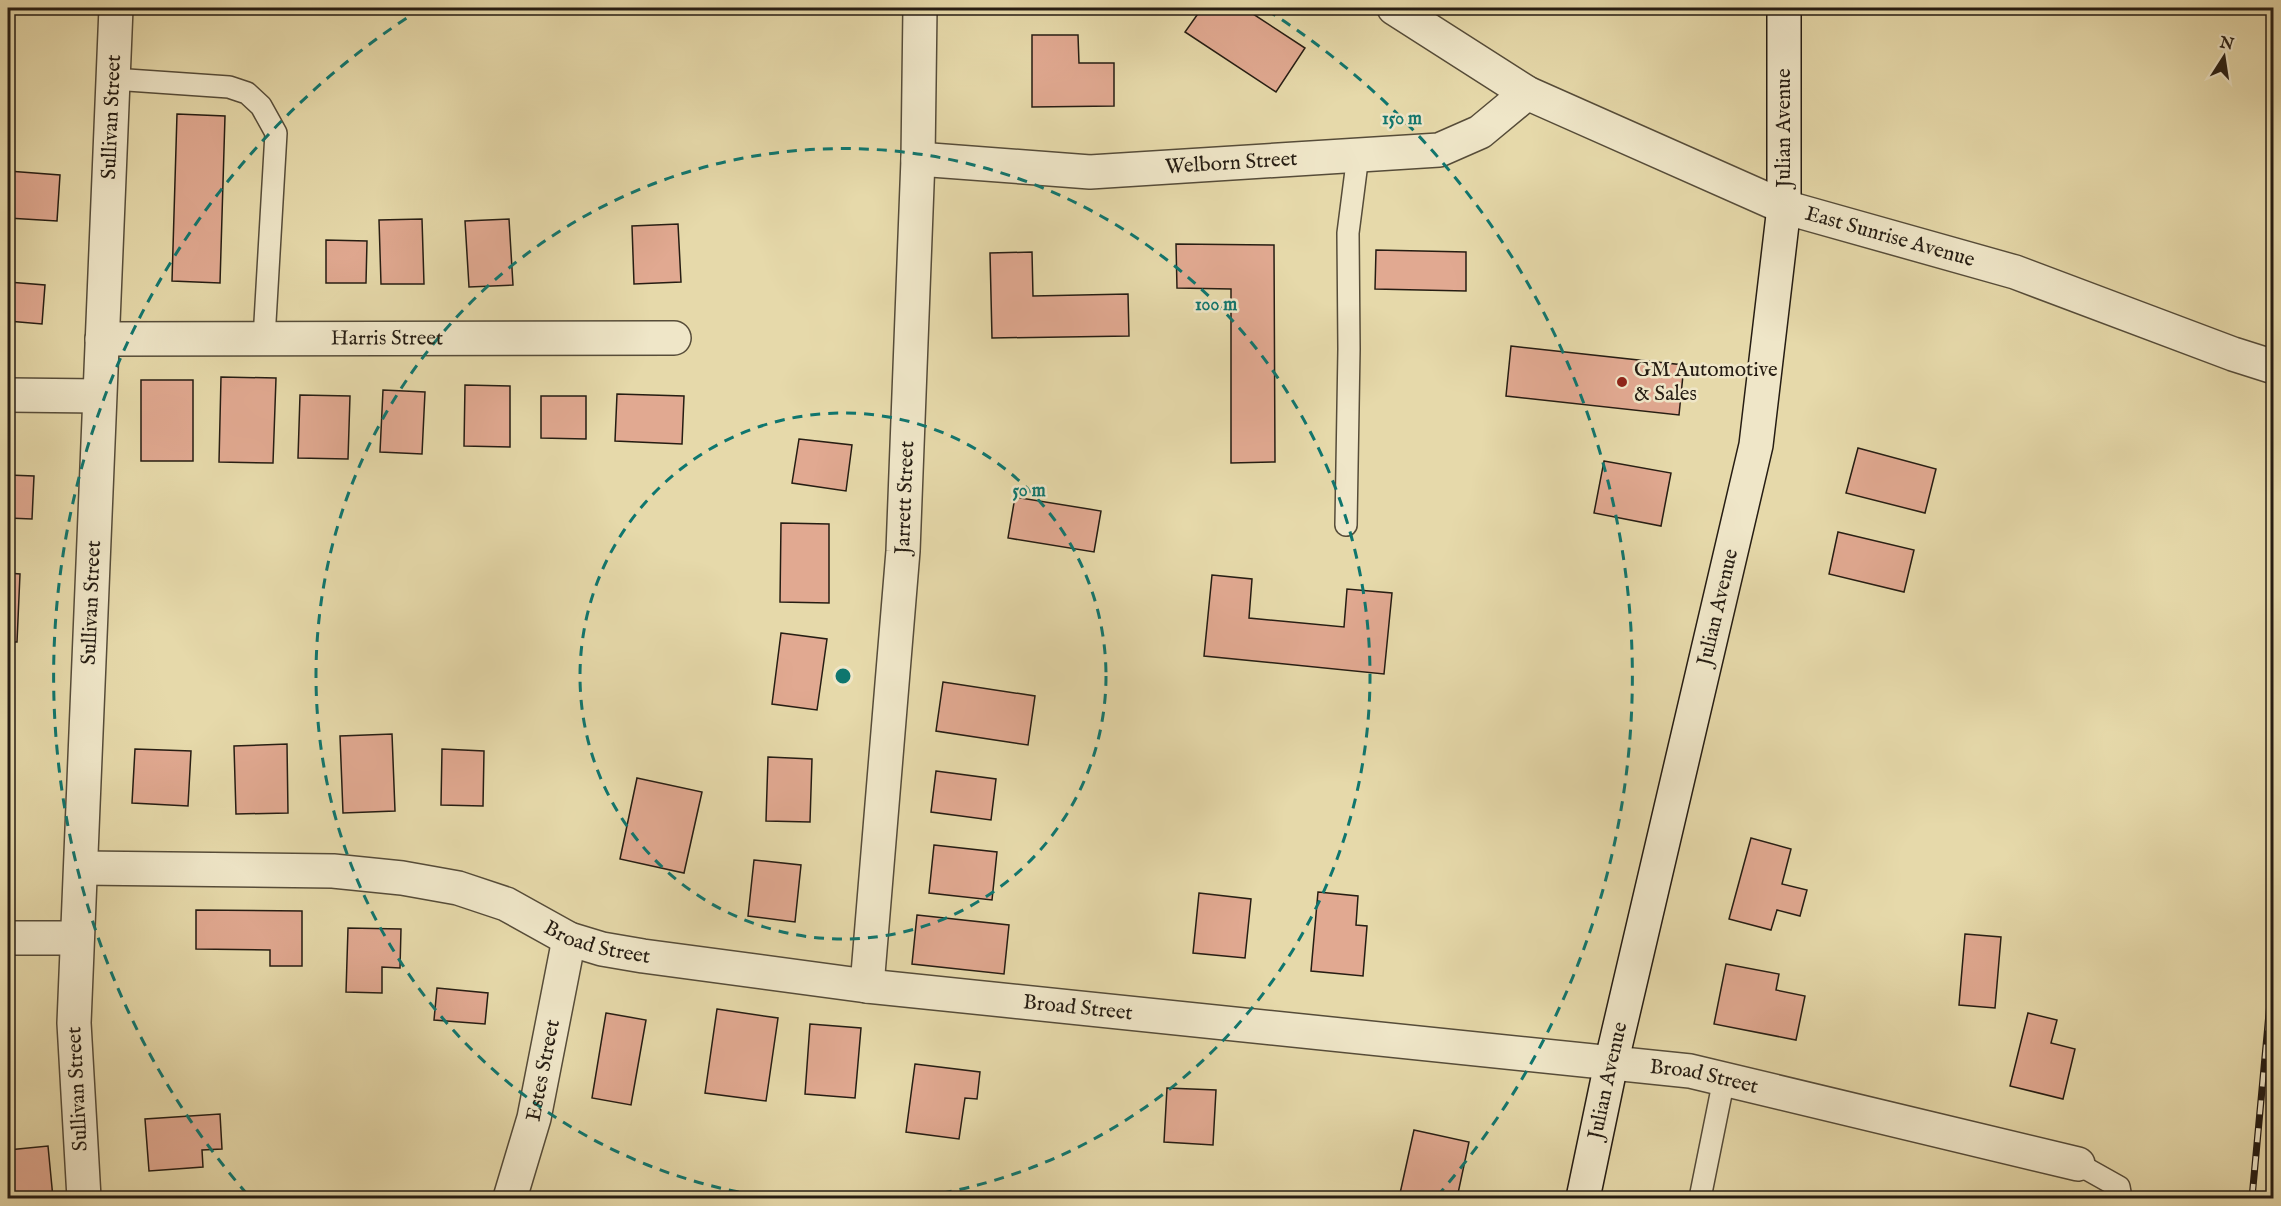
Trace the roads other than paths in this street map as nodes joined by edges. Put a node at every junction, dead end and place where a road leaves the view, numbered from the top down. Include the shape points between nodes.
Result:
1 (116, 8) edge
2 (920, 8) edge
3 (1394, 8) edge
4 (1784, 8) edge
5 (113, 79) junction
6 (1527, 93) junction
7 (1358, 155) junction
8 (918, 159) junction
9 (1784, 207) junction
10 (674, 338) dead end
11 (102, 339) junction
12 (264, 339) junction
13 (2274, 367) edge
14 (8, 395) edge
15 (99, 396) junction
16 (1346, 525) dead end
17 (82, 868) junction
18 (8, 938) edge
19 (77, 938) junction
20 (569, 939) junction
21 (867, 986) junction
22 (1611, 1064) junction
23 (1724, 1079) junction
24 (2078, 1164) joint
25 (84, 1198) edge
26 (510, 1198) edge
27 (1583, 1198) edge
28 (1700, 1198) edge
29 (2121, 1198) edge

1 - 5 street, Sullivan Street
2 - 8 street, Jarrett Street
3 - 6 street, East Sunrise Avenue
4 - 9 street, Julian Avenue
5 - 11 street, Sullivan Street
5 - 12 lane via 229,87 247,93 261,106 276,133
6 - 7 street, Welborn Street via 1480,132 1439,150
6 - 9 street, East Sunrise Avenue
7 - 8 street, Welborn Street via 1090,172
7 - 16 lane via 1348,233
8 - 21 street, Jarrett Street via 903,551
9 - 13 street, East Sunrise Avenue via 2015,272
9 - 22 street, Julian Avenue via 1756,445
10 - 12 street, Harris Street
11 - 12 street, Harris Street
11 - 15 street, Sullivan Street
14 - 15 street
15 - 17 street, Sullivan Street
17 - 19 street, Sullivan Street
17 - 20 street, Broad Street via 333,871 402,878 458,888 506,904
18 - 19 street
19 - 25 street, Sullivan Street via 74,1023
20 - 21 street, Broad Street via 643,956
20 - 26 street, Estes Street via 534,1118
21 - 22 street, Broad Street
22 - 23 street, Broad Street via 1690,1071
22 - 27 street, Julian Avenue
23 - 24 street, Broad Street
23 - 28 lane
24 - 29 lane via 2119,1187

